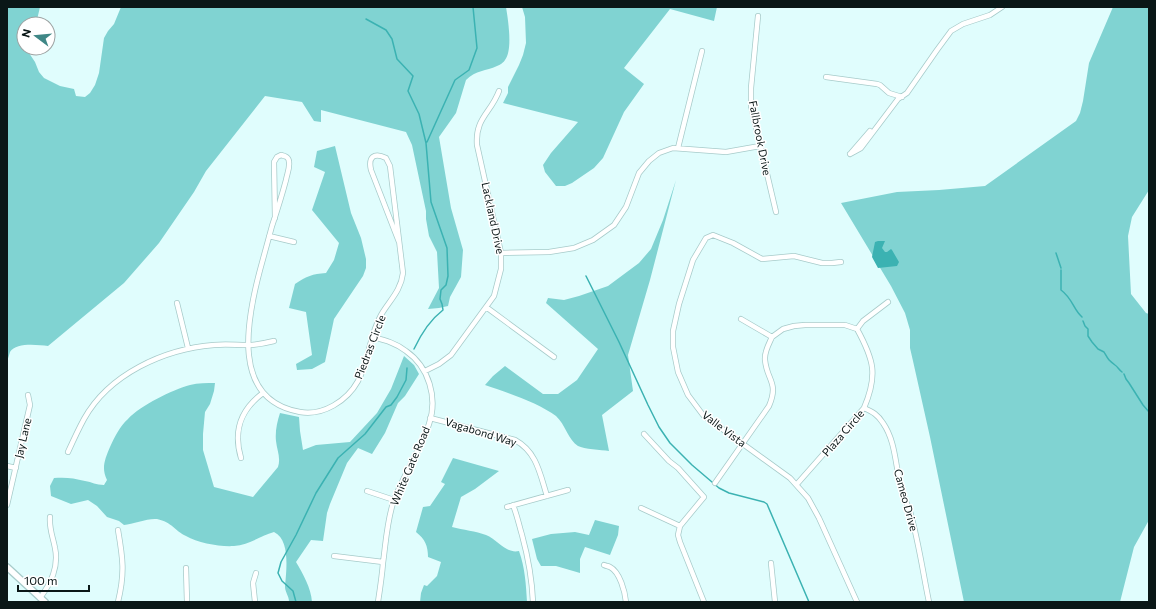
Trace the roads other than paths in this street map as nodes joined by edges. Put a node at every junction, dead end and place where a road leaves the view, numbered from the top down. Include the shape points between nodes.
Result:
1 (1002, 7) edge
2 (758, 16) dead end
3 (702, 51) dead end
4 (826, 77) dead end
5 (499, 91) dead end
6 (900, 98) junction
7 (760, 146) junction
8 (678, 148) junction
9 (850, 154) dead end
10 (776, 212) dead end
11 (275, 218) junction
12 (269, 236) junction
13 (294, 242) dead end
14 (399, 242) junction
15 (501, 253) junction
16 (841, 262) dead end
17 (888, 302) dead end
18 (177, 303) dead end
19 (486, 307) junction
20 (741, 319) dead end
21 (857, 329) junction
22 (772, 336) junction
23 (373, 337) junction
24 (274, 341) dead end
25 (248, 345) junction
26 (188, 348) junction
27 (554, 357) dead end
28 (425, 371) junction
29 (263, 393) junction
30 (28, 395) dead end
31 (864, 408) junction
32 (430, 418) junction
33 (644, 434) dead end
34 (743, 444) junction
35 (68, 452) dead end
36 (241, 458) dead end
37 (7, 466) edge
38 (16, 468) junction
39 (716, 482) dead end
40 (797, 484) junction
41 (568, 490) dead end
42 (367, 491) dead end
43 (547, 496) junction
44 (394, 500) junction
45 (7, 505) edge
46 (513, 505) junction
47 (507, 507) dead end
48 (641, 508) dead end
49 (50, 517) dead end
50 (680, 526) junction
51 (118, 530) dead end
52 (334, 556) dead end
53 (383, 562) junction
54 (771, 563) dead end
55 (604, 565) dead end
56 (7, 567) edge
57 (186, 568) dead end
58 (256, 573) dead end
59 (43, 600) edge
60 (118, 602) edge
61 (187, 602) edge
62 (255, 602) edge
63 (378, 602) edge
64 (534, 602) edge
65 (626, 602) edge
66 (704, 602) edge
67 (775, 602) edge
68 (857, 602) edge
69 (930, 602) edge

1 - 6 street via 951,32 907,94
2 - 7 street, Fallbrook Drive via 752,106
3 - 8 street
4 - 6 street via 877,84
5 - 15 street, Lackland Drive via 480,122 476,138
6 - 9 street via 861,148
7 - 8 street via 726,152
7 - 10 street, Fallbrook Drive
8 - 15 street via 659,153 649,161 639,174 626,207 614,225 593,240 574,248 549,252
11 - 11 street, Piedras Circle via 289,162 287,157 281,155 274,162
11 - 12 street, Piedras Circle
12 - 13 street
12 - 25 street, Piedras Circle via 254,294
14 - 14 street, Piedras Circle via 390,166 386,158 375,155 371,158 371,170
14 - 23 street, Piedras Circle via 402,280 380,316
15 - 19 street, Lackland Drive via 498,282 494,296
16 - 34 street, Valle Vista via 822,263 794,256 762,259 713,235 706,238 700,247 688,274 673,331 678,372 688,395 703,415
17 - 21 street via 863,321
18 - 26 street
19 - 27 street
19 - 28 street, Lackland Drive via 451,355
20 - 22 street
21 - 22 street via 845,325 805,325 783,329
21 - 31 street, Plaza Circle via 871,358 873,370 871,393
22 - 34 street via 765,360 773,386 772,399
23 - 28 street, White Gate Road via 407,351
23 - 29 street, Piedras Circle via 355,385 345,398 327,409 314,412 286,409
24 - 25 street
25 - 26 street
25 - 29 street, Piedras Circle via 250,363
26 - 35 street via 162,357 120,379 103,394 84,418
28 - 32 street, White Gate Road via 432,394
29 - 36 street via 250,404 240,423 238,446
30 - 38 street, Jay Lane via 30,405
31 - 40 street, Plaza Circle
31 - 69 street, Cameo Drive via 877,415 889,434 901,488 911,515
32 - 43 street, Vagabond Way via 520,443 535,460
32 - 44 street, White Gate Road
33 - 50 street via 704,497
34 - 39 street
34 - 40 street, Valle Vista
37 - 38 street
38 - 45 street, Jay Lane
40 - 68 street, Valle Vista via 819,518
41 - 43 street
42 - 44 street
43 - 46 street
44 - 53 street, White Gate Road
46 - 47 street
46 - 64 street via 526,551
48 - 50 street
49 - 59 street via 56,549 56,566
50 - 66 street via 680,542
51 - 60 street via 123,570
52 - 53 street
53 - 63 street, White Gate Road
54 - 67 street
55 - 65 street via 618,575 626,594
56 - 59 street
57 - 61 street
58 - 62 street via 253,583

